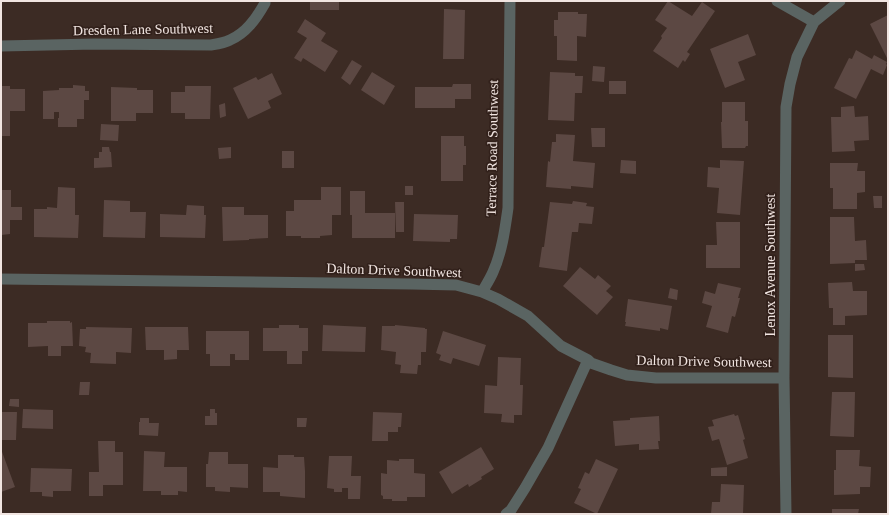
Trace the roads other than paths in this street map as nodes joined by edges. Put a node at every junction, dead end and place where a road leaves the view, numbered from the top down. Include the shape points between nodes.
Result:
1 (266, 1) edge
2 (510, 1) edge
3 (777, 1) edge
4 (840, 1) edge
5 (814, 22) junction
6 (1, 46) edge
7 (1, 279) edge
8 (482, 292) junction
9 (588, 360) junction
10 (784, 378) junction
11 (506, 514) edge
12 (786, 514) edge

1 - 6 street, Dresden Lane Southwest via 256,19 244,32 229,41 211,46
2 - 8 street, Terrace Road Southwest via 508,208 499,254
3 - 5 street
4 - 5 street, Lenox Avenue Southwest
5 - 10 street, Lenox Avenue Southwest via 797,57 786,107
7 - 8 street, Dalton Drive Southwest via 456,285
8 - 9 street, Dalton Drive Southwest via 528,316 561,346
9 - 10 street, Dalton Drive Southwest via 627,375 656,378
9 - 11 street via 548,448 525,488
10 - 12 street, Lenox Avenue Southwest

